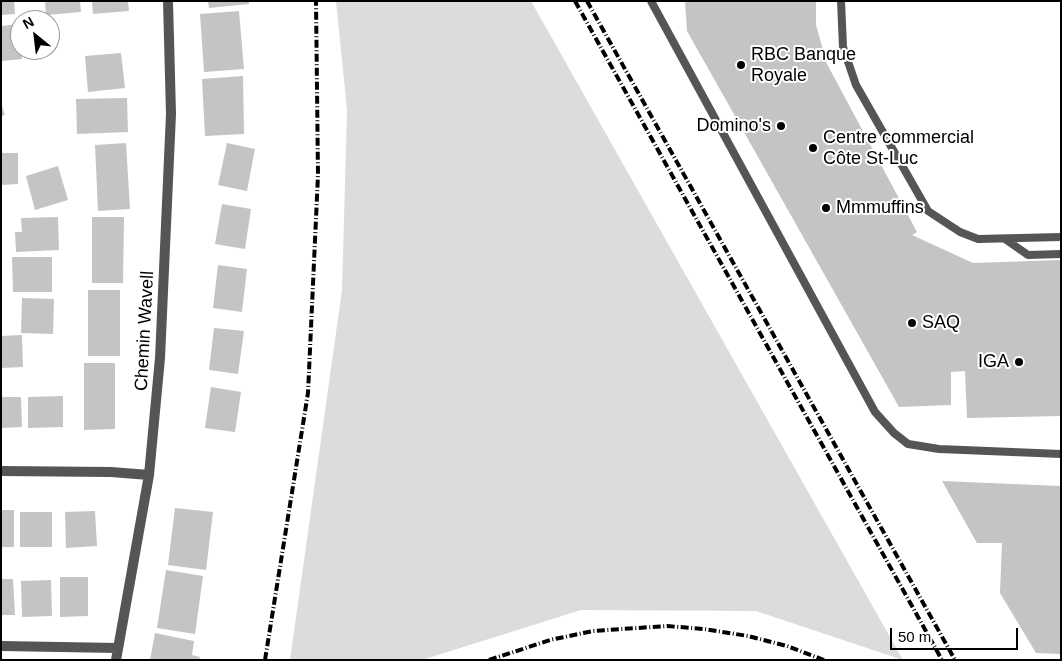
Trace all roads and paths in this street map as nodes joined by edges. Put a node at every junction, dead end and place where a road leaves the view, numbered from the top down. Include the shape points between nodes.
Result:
1 (168, 1) edge
2 (651, 1) edge
3 (841, 1) edge
4 (1061, 237) edge
5 (1005, 239) junction
6 (1061, 254) edge
7 (1061, 454) edge
8 (1, 471) edge
9 (149, 475) junction
10 (1, 646) edge
11 (118, 648) junction
12 (116, 660) edge

1 - 9 street, Chemin Wavell via 171,114 160,358
2 - 7 lane via 875,412 894,433 908,444 939,449
3 - 5 lane via 843,47 856,85 928,211 960,232 978,239
4 - 5 lane
5 - 6 lane via 1028,255
8 - 9 street
9 - 11 street, Chemin Wavell
10 - 11 street
11 - 12 street, Chemin Wavell

